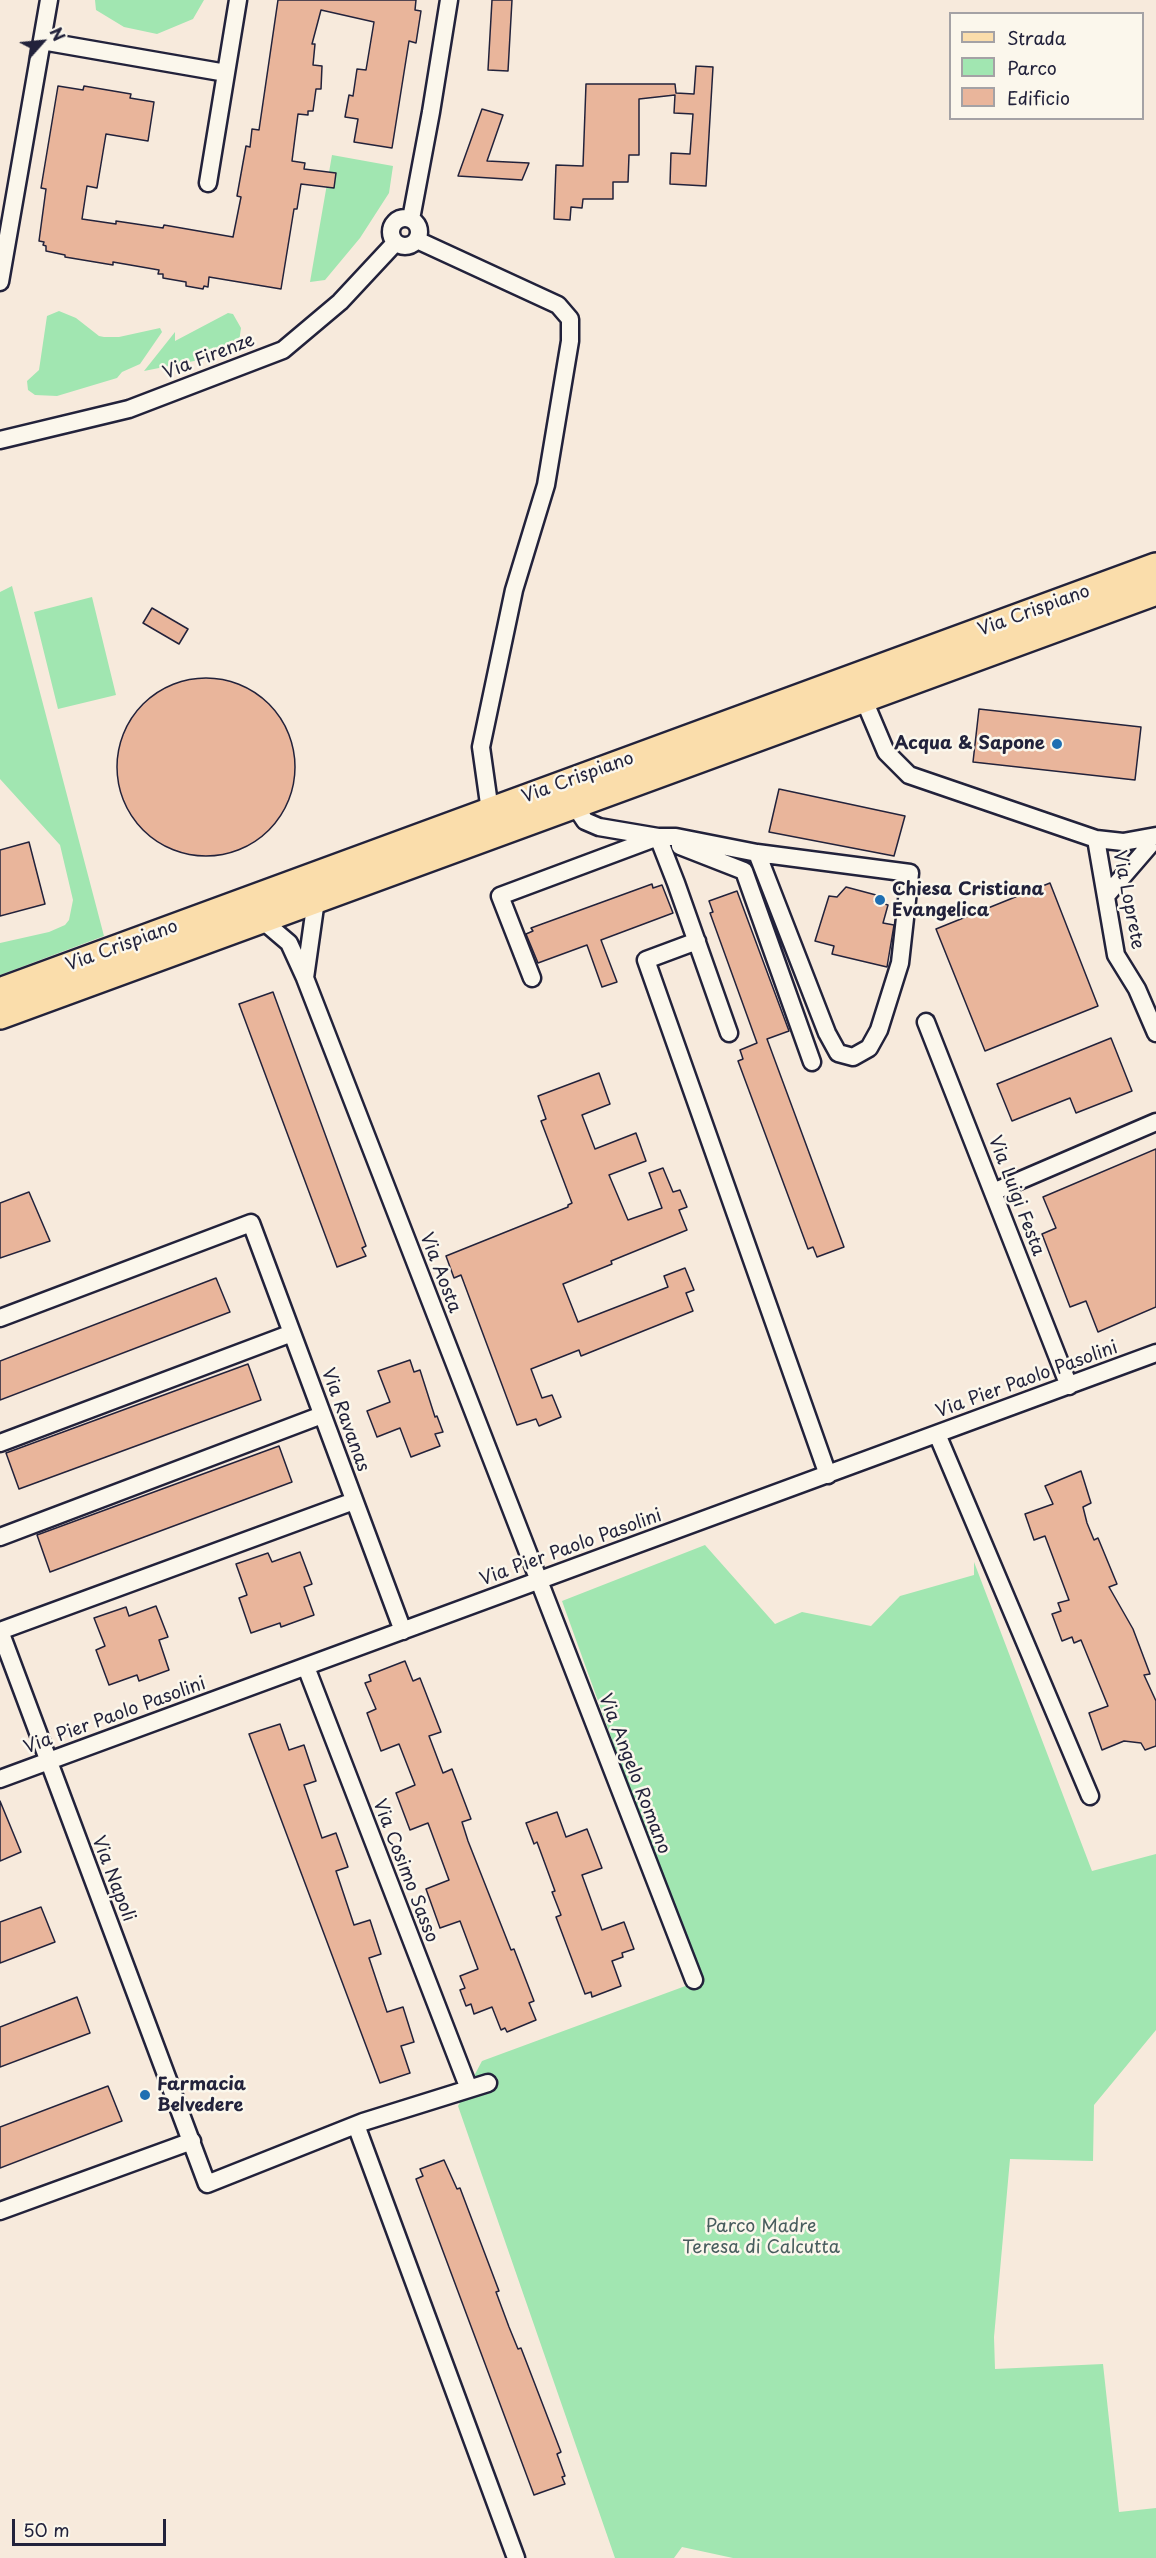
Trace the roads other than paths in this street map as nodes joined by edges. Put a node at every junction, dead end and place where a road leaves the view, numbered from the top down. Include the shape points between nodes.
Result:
1 (49, 0) edge
2 (238, 0) edge
3 (449, 0) edge
4 (42, 41) junction
5 (226, 73) junction
6 (208, 183) dead end
7 (411, 219) junction
8 (417, 240) junction
9 (395, 243) junction
10 (0, 282) edge
11 (0, 440) edge
12 (1156, 567) edge
13 (1156, 591) edge
14 (864, 700) junction
15 (573, 803) junction
16 (490, 811) junction
17 (658, 837) junction
18 (1156, 837) edge
19 (1096, 839) junction
20 (757, 853) junction
21 (1106, 896) junction
22 (316, 900) junction
23 (262, 920) junction
24 (697, 941) junction
25 (305, 978) junction
26 (532, 978) dead end
27 (0, 992) edge
28 (0, 1015) edge
29 (926, 1022) dead end
30 (1156, 1033) edge
31 (729, 1034) dead end
32 (812, 1062) dead end
33 (1156, 1122) edge
34 (993, 1192) junction
35 (0, 1318) edge
36 (292, 1333) junction
37 (1156, 1353) edge
38 (1069, 1386) junction
39 (322, 1415) junction
40 (937, 1434) junction
41 (0, 1443) edge
42 (828, 1475) junction
43 (354, 1501) junction
44 (0, 1537) edge
45 (538, 1581) junction
46 (0, 1631) edge
47 (403, 1631) junction
48 (306, 1667) junction
49 (48, 1761) junction
50 (0, 1779) edge
51 (1090, 1796) dead end
52 (694, 1980) dead end
53 (488, 2083) dead end
54 (469, 2089) junction
55 (356, 2125) junction
56 (192, 2141) junction
57 (0, 2211) edge
58 (516, 2558) edge

1 - 4 street
2 - 5 street
3 - 7 street
4 - 5 street
4 - 10 street
5 - 6 street
7 - 8 street via 420,232
7 - 9 street via 400,218 392,224 390,234
8 - 9 street via 411,246
8 - 16 street via 558,305 570,319 570,341 546,485 514,590 482,747
9 - 11 street, Via Firenze via 340,302 283,350 129,409
12 - 16 main road, Via Crispiano
13 - 14 main road, Via Crispiano
14 - 15 main road, Via Crispiano
14 - 19 street via 886,752 909,775
15 - 17 street, Via Crispiano via 585,821 599,827
15 - 22 main road, Via Crispiano
16 - 27 main road, Via Crispiano
17 - 20 street, Via Crispiano
17 - 24 street
17 - 26 street via 500,896
17 - 32 street, Via Crispiano via 744,871
18 - 19 street via 1123,842
18 - 21 street
19 - 21 street, Via Loprete
20 - 20 street, Via Crispiano via 828,1033 838,1053 853,1057 869,1048 879,1030 900,963 910,873
21 - 30 street, Via Loprete via 1116,955 1137,989
22 - 23 main road, Via Crispiano
22 - 25 street
23 - 25 street via 289,943
23 - 28 main road, Via Crispiano
24 - 31 street
24 - 42 street via 646,960
25 - 45 street, Via Aosta
29 - 34 street, Via Luigi Festa
33 - 34 street
34 - 38 street, Via Luigi Festa
35 - 36 street, Via Ravanas via 251,1223
36 - 39 street, Via Ravanas
36 - 41 street
37 - 38 street, Via Pier Paolo Pasolini
38 - 40 street, Via Pier Paolo Pasolini
39 - 43 street, Via Ravanas
39 - 44 street
40 - 42 street, Via Pier Paolo Pasolini
40 - 51 street
42 - 45 street, Via Pier Paolo Pasolini
43 - 46 street
43 - 47 street, Via Ravanas
45 - 47 street, Via Pier Paolo Pasolini
45 - 52 street, Via Angelo Romano
46 - 49 street, Via Napoli
47 - 48 street, Via Pier Paolo Pasolini
48 - 49 street, Via Pier Paolo Pasolini
48 - 54 street, Via Cosimo Sasso
49 - 50 street, Via Pier Paolo Pasolini
49 - 56 street, Via Napoli
53 - 54 street
54 - 55 street
55 - 56 street, Via Napoli via 207,2184
55 - 58 street
56 - 57 street

